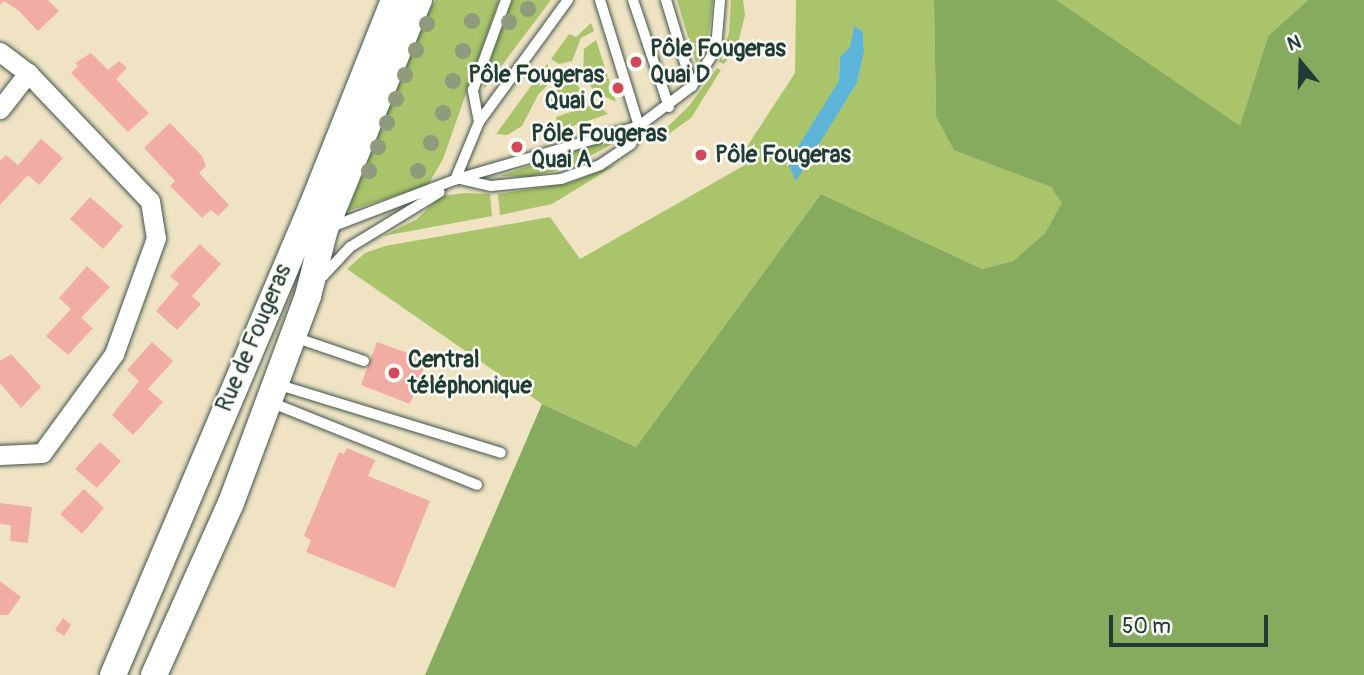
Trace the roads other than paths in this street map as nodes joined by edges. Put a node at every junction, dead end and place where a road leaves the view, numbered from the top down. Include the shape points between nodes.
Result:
1 (394, 0) edge
2 (419, 0) edge
3 (506, 0) edge
4 (568, 0) edge
5 (600, 0) edge
6 (633, 0) edge
7 (666, 0) edge
8 (720, 0) edge
9 (0, 52) edge
10 (28, 73) junction
11 (692, 86) junction
12 (669, 107) junction
13 (0, 109) edge
14 (480, 122) junction
15 (639, 126) junction
16 (457, 179) junction
17 (325, 229) junction
18 (284, 264) junction
19 (308, 296) junction
20 (293, 337) junction
21 (363, 361) dead end
22 (272, 393) junction
23 (501, 453) dead end
24 (0, 455) edge
25 (477, 485) dead end
26 (113, 675) edge
27 (154, 675) edge

1 - 18 main road, Rue de Fougeras via 312,206
2 - 17 main road, Rue de Fougeras
3 - 14 lane via 473,90
4 - 14 lane
5 - 15 lane
6 - 12 lane
7 - 11 lane
8 - 11 lane via 716,49
9 - 10 street
10 - 13 street
10 - 24 street via 150,201 156,238 106,365 42,453
11 - 12 lane
12 - 15 lane
14 - 16 lane
15 - 16 lane
15 - 16 lane via 631,144 621,151 600,165 561,179 491,186
16 - 17 lane
16 - 19 lane via 418,209 350,247 332,262
17 - 18 lane
17 - 19 main road, Rue de Fougeras
18 - 26 main road, Rue de Fougeras
19 - 20 main road, Rue de Fougeras
20 - 21 lane
20 - 22 main road, Rue de Fougeras
22 - 23 lane
22 - 25 lane
22 - 27 main road, Rue de Fougeras via 231,503

